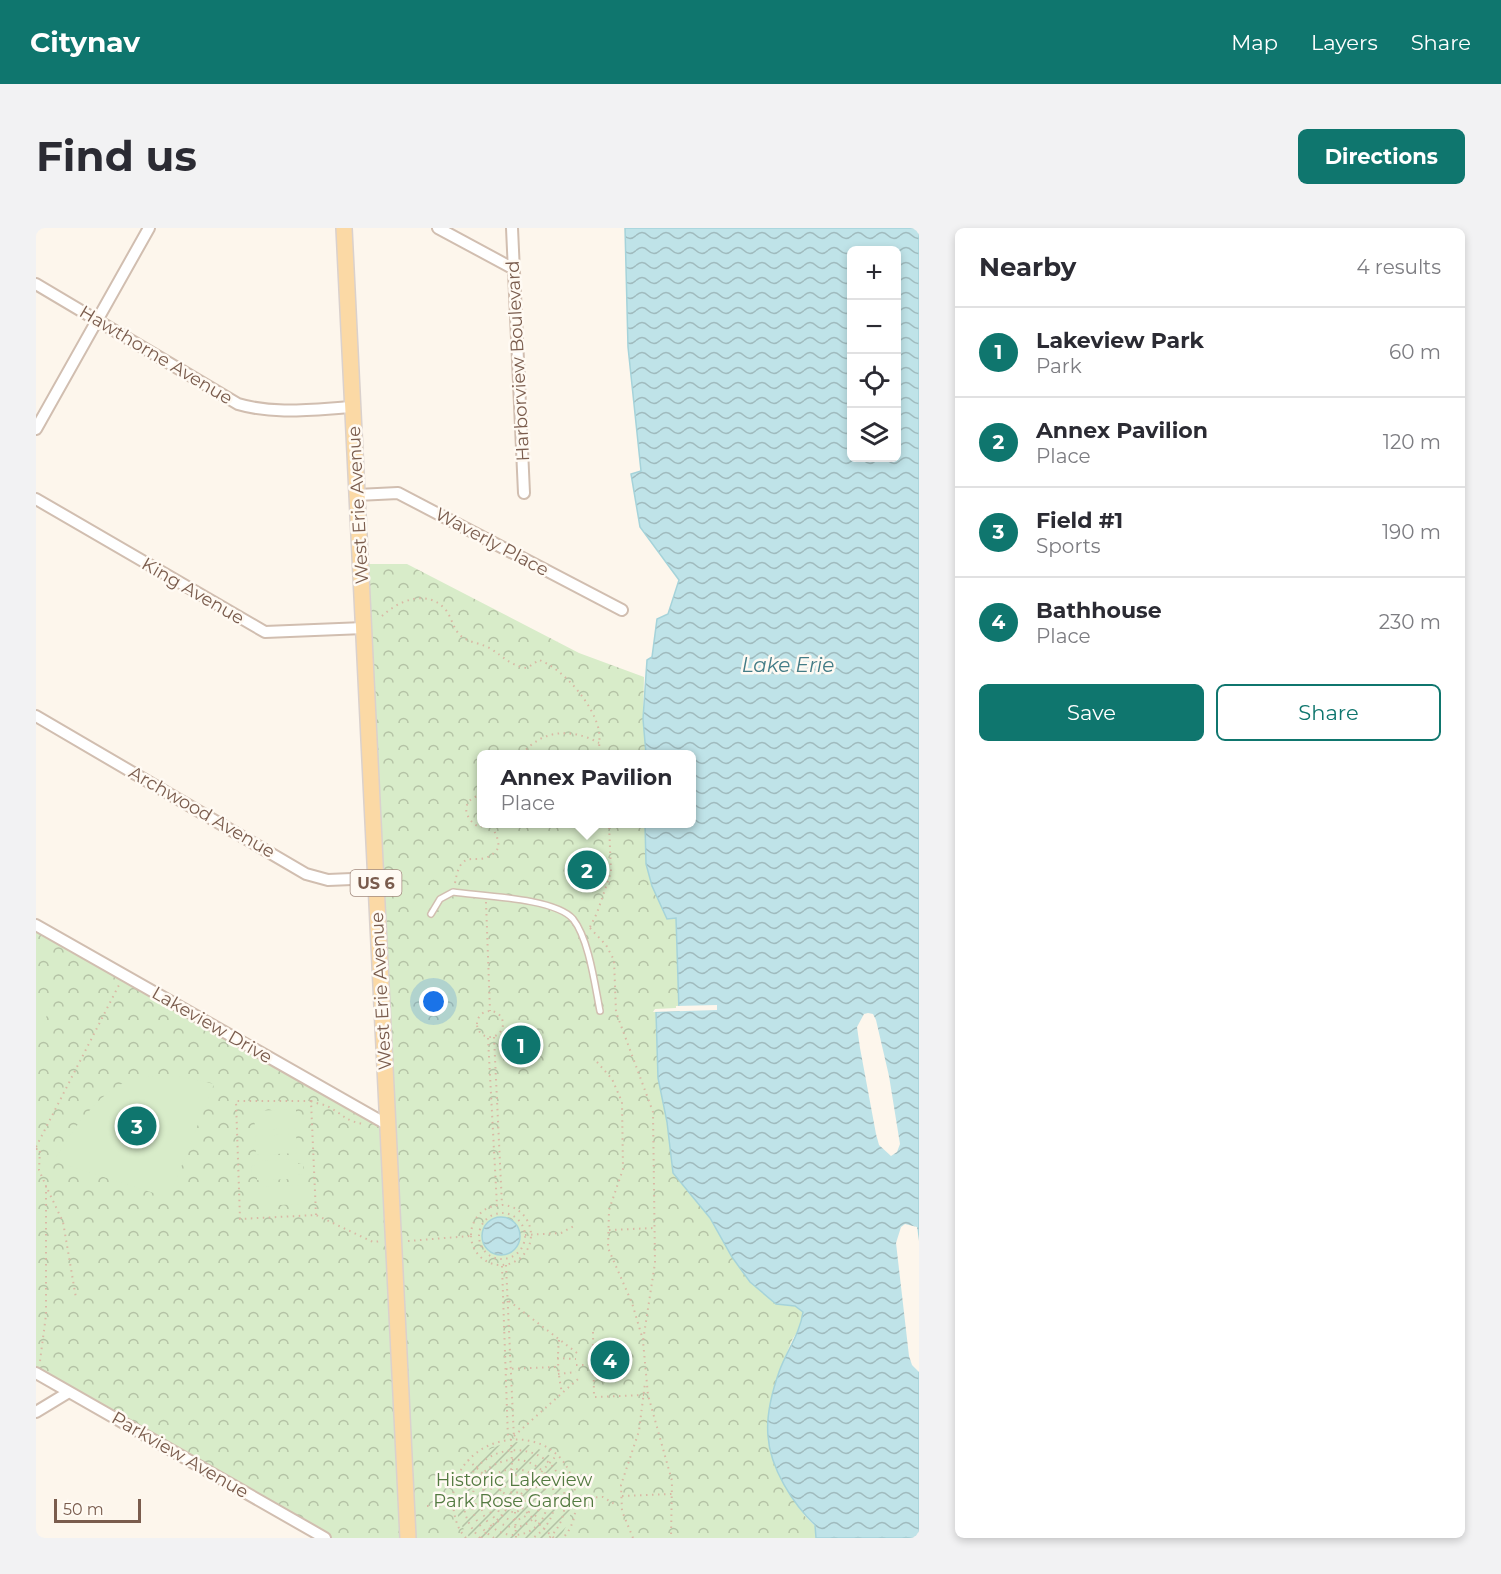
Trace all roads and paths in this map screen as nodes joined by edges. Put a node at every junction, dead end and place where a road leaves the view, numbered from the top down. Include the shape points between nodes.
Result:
1 (149, 228) edge
2 (344, 228) edge
3 (438, 228) edge
4 (512, 228) edge
5 (514, 269) junction
6 (36, 284) edge
7 (97, 320) junction
8 (353, 407) junction
9 (36, 429) edge
10 (524, 493) dead end
11 (357, 495) junction
12 (36, 499) edge
13 (622, 609) dead end
14 (382, 616) dead end
15 (364, 628) junction
16 (36, 716) edge
17 (599, 743) junction
18 (525, 750) edge
19 (599, 750) edge
20 (477, 796) edge
21 (477, 825) edge
22 (493, 828) edge
23 (609, 828) edge
24 (376, 878) junction
25 (453, 892) junction
26 (487, 896) junction
27 (431, 914) dead end
28 (36, 925) edge
29 (590, 927) junction
30 (580, 930) junction
31 (124, 975) junction
32 (490, 1011) junction
33 (600, 1011) dead end
34 (494, 1037) junction
35 (488, 1038) junction
36 (597, 1062) dead end
37 (491, 1085) junction
38 (496, 1085) junction
39 (311, 1101) junction
40 (370, 1125) dead end
41 (388, 1125) junction
42 (493, 1125) junction
43 (498, 1125) junction
44 (36, 1148) edge
45 (495, 1161) junction
46 (500, 1161) junction
47 (46, 1186) junction
48 (500, 1205) junction
49 (500, 1213) junction
50 (316, 1215) junction
51 (574, 1226) dead end
52 (654, 1228) junction
53 (609, 1230) junction
54 (531, 1234) junction
55 (525, 1235) junction
56 (470, 1237) junction
57 (479, 1237) junction
58 (382, 1241) dead end
59 (408, 1241) dead end
60 (503, 1259) junction
61 (504, 1265) junction
62 (76, 1298) dead end
63 (505, 1300) junction
64 (594, 1332) dead end
65 (504, 1334) junction
66 (509, 1334) junction
67 (559, 1340) junction
68 (643, 1341) junction
69 (577, 1353) dead end
70 (557, 1358) junction
71 (576, 1359) dead end
72 (40, 1361) dead end
73 (576, 1365) dead end
74 (594, 1365) junction
75 (557, 1367) junction
76 (506, 1369) junction
77 (511, 1369) junction
78 (576, 1372) dead end
79 (36, 1373) edge
80 (558, 1374) junction
81 (646, 1377) junction
82 (578, 1378) dead end
83 (69, 1392) junction
84 (562, 1393) junction
85 (644, 1395) junction
86 (507, 1404) junction
87 (512, 1404) junction
88 (36, 1412) edge
89 (512, 1438) junction
90 (512, 1450) junction
91 (556, 1456) junction
92 (512, 1459) junction
93 (468, 1460) junction
94 (549, 1463) junction
95 (476, 1468) junction
96 (513, 1468) junction
97 (542, 1471) junction
98 (483, 1474) junction
99 (513, 1475) junction
100 (537, 1477) junction
101 (490, 1479) junction
102 (513, 1483) junction
103 (532, 1483) junction
104 (495, 1484) junction
105 (526, 1488) junction
106 (500, 1489) junction
107 (513, 1491) junction
108 (521, 1494) junction
109 (672, 1494) junction
110 (507, 1495) junction
111 (622, 1496) junction
112 (565, 1499) junction
113 (577, 1499) junction
114 (540, 1500) junction
115 (547, 1500) junction
116 (555, 1500) junction
117 (524, 1501) junction
118 (532, 1501) junction
119 (488, 1503) junction
120 (495, 1503) junction
121 (504, 1503) junction
122 (464, 1504) junction
123 (472, 1504) junction
124 (481, 1504) junction
125 (453, 1505) junction
126 (615, 1505) dead end
127 (427, 1506) dead end
128 (522, 1508) junction
129 (507, 1509) junction
130 (515, 1512) junction
131 (528, 1514) junction
132 (502, 1515) junction
133 (533, 1519) junction
134 (515, 1520) junction
135 (497, 1521) junction
136 (538, 1524) junction
137 (492, 1526) junction
138 (516, 1527) junction
139 (544, 1529) junction
140 (486, 1532) junction
141 (516, 1536) edge
142 (552, 1537) edge
143 (325, 1538) edge
144 (408, 1538) edge
145 (465, 1538) edge
146 (480, 1538) edge
147 (494, 1538) edge
148 (533, 1538) edge
149 (563, 1538) edge
150 (633, 1538) edge
151 (671, 1538) edge

1 - 7 street
2 - 8 main road, West Erie Avenue / US 6
3 - 5 street
4 - 5 street, Harborview Boulevard
5 - 10 street, Harborview Boulevard
6 - 7 street, Hawthorne Avenue
7 - 8 street, Hawthorne Avenue via 238,404 285,411
7 - 9 street
8 - 11 main road, West Erie Avenue / US 6
11 - 13 street, Waverly Place via 398,493
11 - 15 main road, West Erie Avenue / US 6
12 - 15 street, King Avenue via 265,632
14 - 17 path via 402,602 430,599 445,608 460,635 510,663 527,668 539,660 548,663 589,706
15 - 24 main road, West Erie Avenue / US 6
16 - 24 street, Archwood Avenue via 306,873 328,880
17 - 18 path via 577,733 565,733
17 - 19 path
20 - 21 path via 467,804 466,815
22 - 25 path via 499,848 493,855 459,864
23 - 29 path via 611,872
24 - 41 main road, West Erie Avenue / US 6
25 - 26 lane
25 - 27 lane via 440,899
26 - 30 lane via 547,904 565,912
26 - 32 path
28 - 31 street, Lakeview Drive
29 - 30 path
29 - 52 path via 614,960 617,1017 653,1112
30 - 33 lane
31 - 41 street, Lakeview Drive
31 - 44 path
32 - 34 path via 499,1014 503,1022 502,1030
32 - 35 path via 481,1014 476,1022 480,1034
34 - 35 path
34 - 38 path
35 - 37 path
36 - 53 path via 612,1079 622,1102 623,1169 609,1210
37 - 38 path
37 - 42 path
38 - 43 path
39 - 40 path via 327,1105 347,1120
39 - 50 path
39 - 50 path via 236,1101 240,1219
41 - 144 main road, West Erie Avenue / US 6
42 - 43 path
42 - 45 path
43 - 46 path
44 - 47 path via 40,1149 39,1170
45 - 46 path
45 - 48 path
46 - 48 path
47 - 62 path via 63,1222
47 - 72 path via 45,1315
48 - 49 path
48 - 54 path via 520,1212
48 - 56 path via 476,1218
49 - 55 path via 520,1222
49 - 57 path via 486,1219
50 - 58 path via 373,1242
51 - 54 path via 561,1233
52 - 53 path
52 - 68 path via 655,1263
53 - 68 path via 608,1248 632,1303
54 - 55 path
54 - 61 path via 521,1258
55 - 60 path via 516,1254
56 - 57 path
56 - 59 path
56 - 61 path via 484,1260
57 - 60 path via 488,1254
60 - 61 path
61 - 63 path
63 - 65 path
63 - 66 path
63 - 67 path
64 - 74 path
65 - 66 path
65 - 76 path
66 - 77 path
67 - 69 path
67 - 70 path
68 - 81 path
70 - 71 path
70 - 75 path
73 - 74 path
74 - 85 path via 594,1397
75 - 77 path
75 - 80 path
76 - 77 path
76 - 86 path
77 - 87 path
78 - 80 path
79 - 83 street, Parkview Avenue
80 - 84 path
81 - 85 path
81 - 109 path
82 - 84 path
83 - 88 street
83 - 143 street, Parkview Avenue
84 - 89 path
85 - 111 path via 639,1431 621,1485
86 - 87 path
86 - 89 path
87 - 89 path
89 - 90 path
89 - 91 path via 531,1440
89 - 93 path via 490,1443
90 - 92 path
90 - 94 path via 532,1452
90 - 95 path via 496,1453
91 - 94 path
91 - 113 path via 573,1478
92 - 96 path
92 - 97 path via 526,1461
92 - 98 path via 499,1462
93 - 95 path
93 - 125 path via 459,1473
94 - 97 path
94 - 112 path via 563,1484
95 - 98 path
95 - 122 path via 465,1487
96 - 99 path
96 - 100 path
96 - 101 path
97 - 100 path
97 - 116 path via 549,1478
98 - 101 path
98 - 123 path via 473,1491
99 - 102 path
99 - 103 path
99 - 104 path
100 - 103 path
100 - 115 path
101 - 104 path
101 - 124 path
102 - 105 path
102 - 106 path
102 - 107 path
103 - 105 path
103 - 114 path
104 - 106 path
104 - 119 path
105 - 108 path
105 - 118 path
106 - 110 path
106 - 120 path
107 - 108 path
107 - 110 path
108 - 117 path
109 - 111 path
109 - 151 path
110 - 121 path
111 - 150 path via 622,1511
112 - 113 path
112 - 116 path
112 - 142 path via 561,1523
113 - 126 path via 603,1497
113 - 149 path via 574,1517
114 - 115 path
114 - 118 path
114 - 133 path
115 - 116 path
115 - 136 path via 544,1517
116 - 139 path via 551,1520
117 - 118 path
117 - 128 path
118 - 131 path
119 - 120 path
119 - 124 path
119 - 135 path
120 - 121 path
120 - 132 path
121 - 129 path
122 - 123 path
122 - 125 path
122 - 146 path via 466,1518
123 - 124 path
123 - 140 path via 475,1517
124 - 137 path
125 - 127 path
125 - 145 path
128 - 130 path
128 - 131 path
129 - 130 path
129 - 132 path
130 - 134 path
131 - 133 path
131 - 134 path
132 - 134 path
132 - 135 path
133 - 136 path
133 - 138 path
134 - 138 path
135 - 137 path
135 - 138 path
136 - 139 path
136 - 141 path
137 - 140 path
137 - 141 path
138 - 141 path
139 - 142 path
139 - 148 path
140 - 146 path
140 - 147 path

